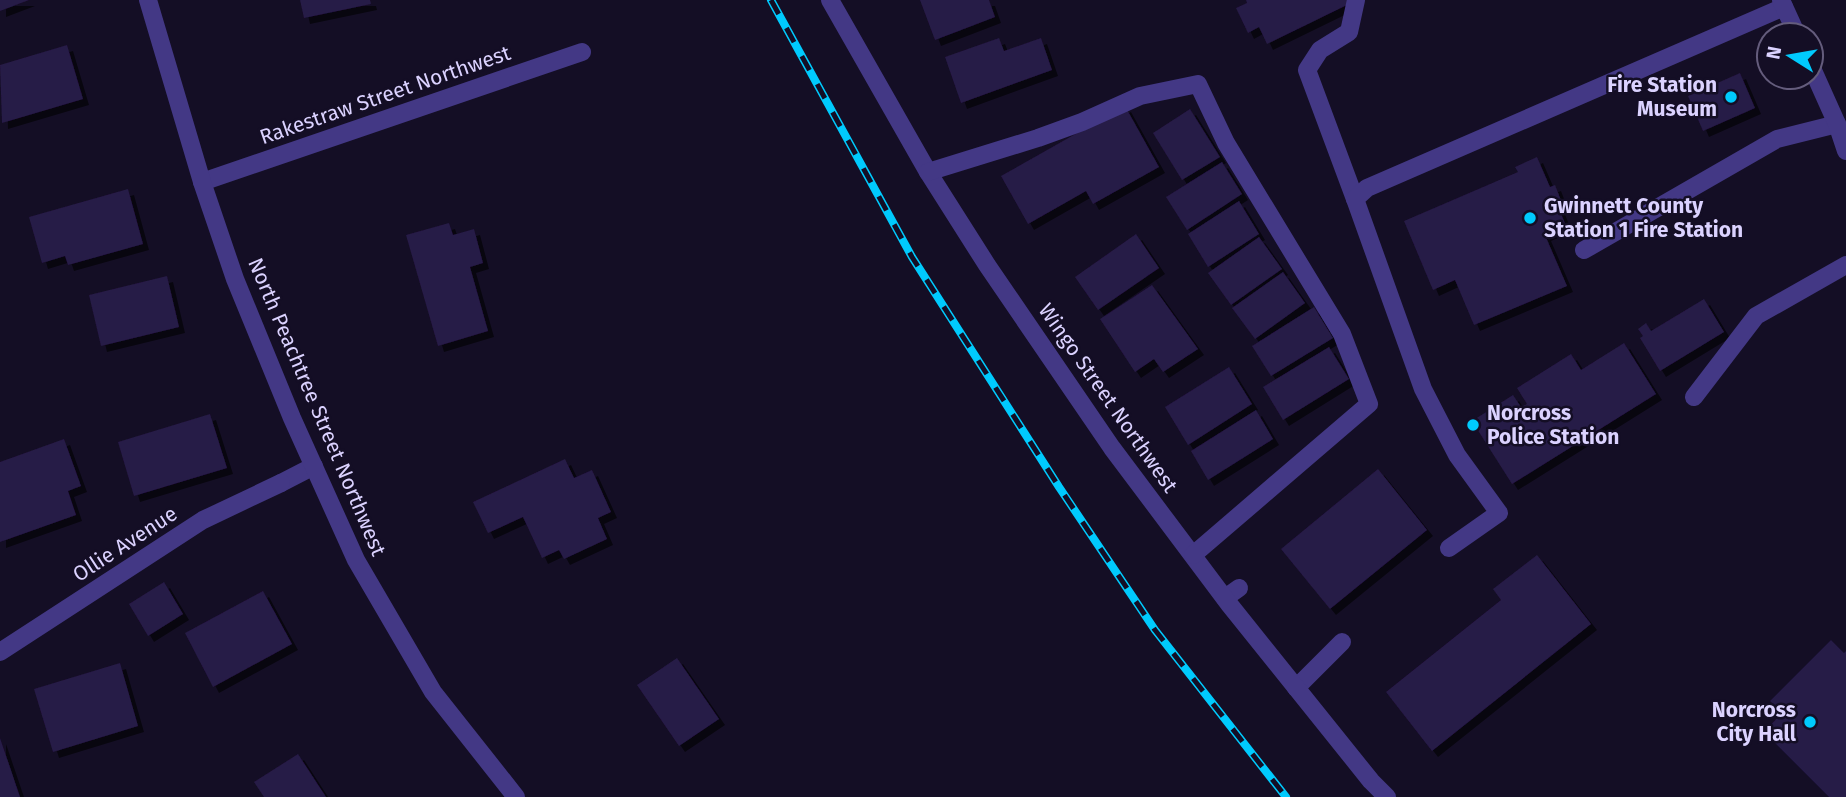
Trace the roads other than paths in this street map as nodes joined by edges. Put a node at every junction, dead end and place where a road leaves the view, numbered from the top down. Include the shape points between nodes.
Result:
1 (148, 0) edge
2 (830, 0) edge
3 (1356, 0) edge
4 (1782, 3) edge
5 (1790, 21) edge
6 (582, 52) dead end
7 (1825, 91) edge
8 (1842, 122) edge
9 (1846, 151) edge
10 (928, 172) junction
11 (202, 182) junction
12 (1355, 199) junction
13 (1584, 250) dead end
14 (1846, 265) edge
15 (1694, 397) dead end
16 (314, 467) junction
17 (1448, 548) dead end
18 (1193, 555) junction
19 (1342, 642) dead end
20 (0, 652) edge
21 (1296, 688) junction
22 (516, 797) edge
23 (1387, 797) edge

1 - 11 street, North Peachtree Street Northwest
2 - 10 street, Wingo Street Northwest
3 - 12 street via 1349,33 1320,50 1307,70
4 - 5 street
4 - 12 street via 1367,188
6 - 11 street, Rakestraw Street Northwest
7 - 8 street
8 - 9 street
8 - 13 street via 1777,139
10 - 18 street, Wingo Street Northwest via 1097,425
10 - 18 street via 1038,138 1140,96 1198,84 1226,143 1342,334 1369,404
11 - 16 street, North Peachtree Street Northwest via 235,279
12 - 17 street via 1423,389 1457,455 1499,513
14 - 15 street via 1756,316
16 - 20 street, Ollie Avenue via 203,520
16 - 22 street, North Peachtree Street Northwest via 355,560 433,692
18 - 21 street, Wingo Street Northwest via 1232,593
19 - 21 street
21 - 23 street, Wingo Street Northwest

